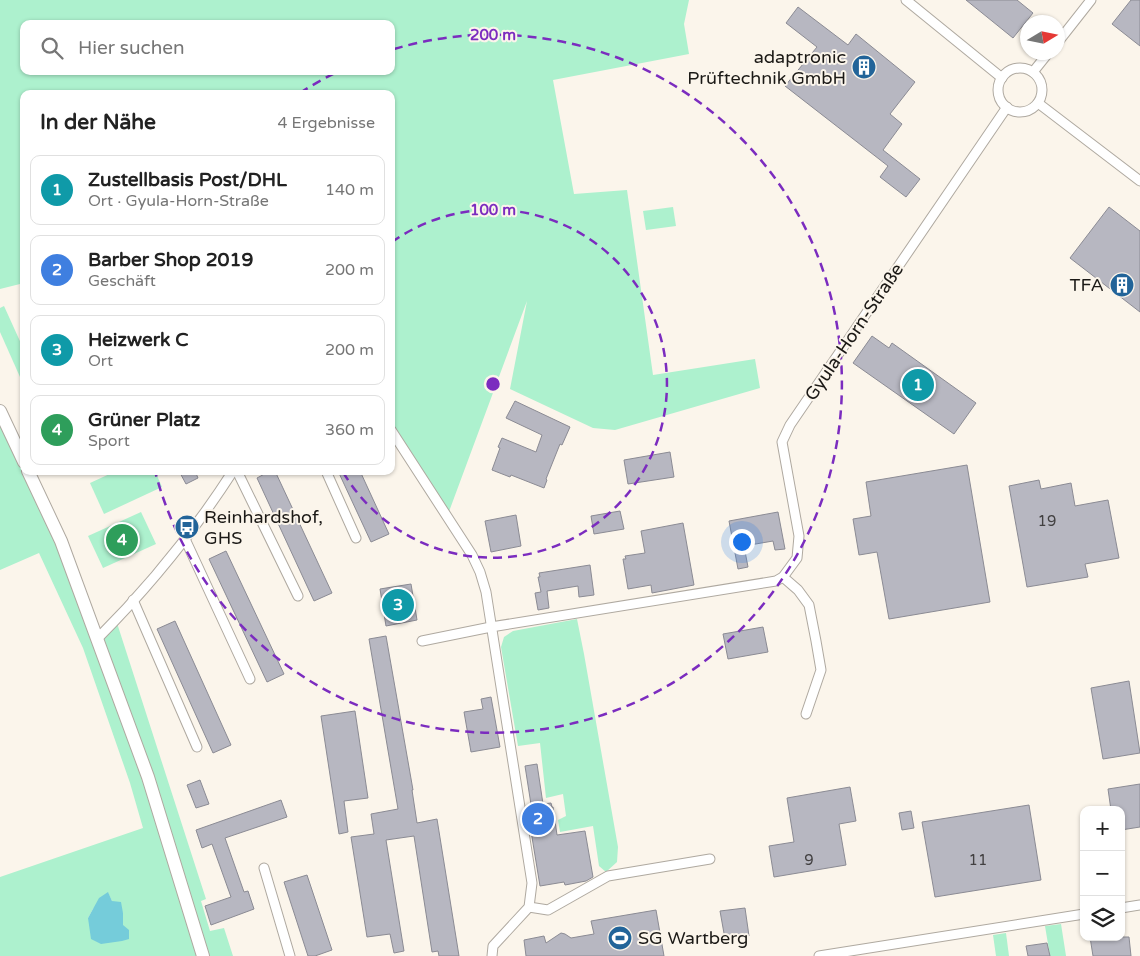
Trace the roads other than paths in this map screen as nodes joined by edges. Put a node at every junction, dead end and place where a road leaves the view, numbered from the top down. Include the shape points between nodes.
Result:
1 (906, 0) edge
2 (1091, 0) edge
3 (1065, 33) edge
4 (1043, 60) edge
5 (1033, 72) junction
6 (1002, 78) junction
7 (1038, 103) junction
8 (1007, 107) junction
9 (1140, 181) edge
10 (0, 411) edge
11 (395, 436) edge
12 (20, 454) edge
13 (30, 475) edge
14 (230, 475) edge
15 (239, 475) edge
16 (328, 475) edge
17 (356, 538) dead end
18 (185, 539) junction
19 (784, 577) junction
20 (298, 596) dead end
21 (133, 600) junction
22 (491, 627) junction
23 (98, 638) junction
24 (422, 641) dead end
25 (250, 679) dead end
26 (806, 714) dead end
27 (197, 746) dead end
28 (710, 859) dead end
29 (264, 868) dead end
30 (1140, 905) edge
31 (529, 907) junction
32 (1125, 907) edge
33 (1080, 915) edge
34 (203, 956) edge
35 (290, 956) edge
36 (492, 956) edge
37 (819, 956) edge

1 - 6 street
2 - 3 street
4 - 5 street
5 - 6 street via 1015,69
5 - 7 street via 1042,87
6 - 8 street via 998,90
7 - 8 street via 1021,112
7 - 9 street
8 - 19 street, Gyula-Horn-Straße via 790,425 782,442 799,536 797,558
10 - 12 main road
11 - 22 street via 472,555 486,592
13 - 23 main road via 61,541
14 - 18 street
15 - 20 street
16 - 17 street
18 - 21 street
18 - 25 street
19 - 22 street via 776,581
19 - 26 street via 809,605 818,648 821,670
21 - 23 street
21 - 27 street
22 - 24 street
22 - 31 street via 532,883
23 - 34 main road via 148,776
28 - 31 street via 608,876 548,910
29 - 35 street
30 - 32 street
31 - 36 street via 493,946
33 - 37 street

